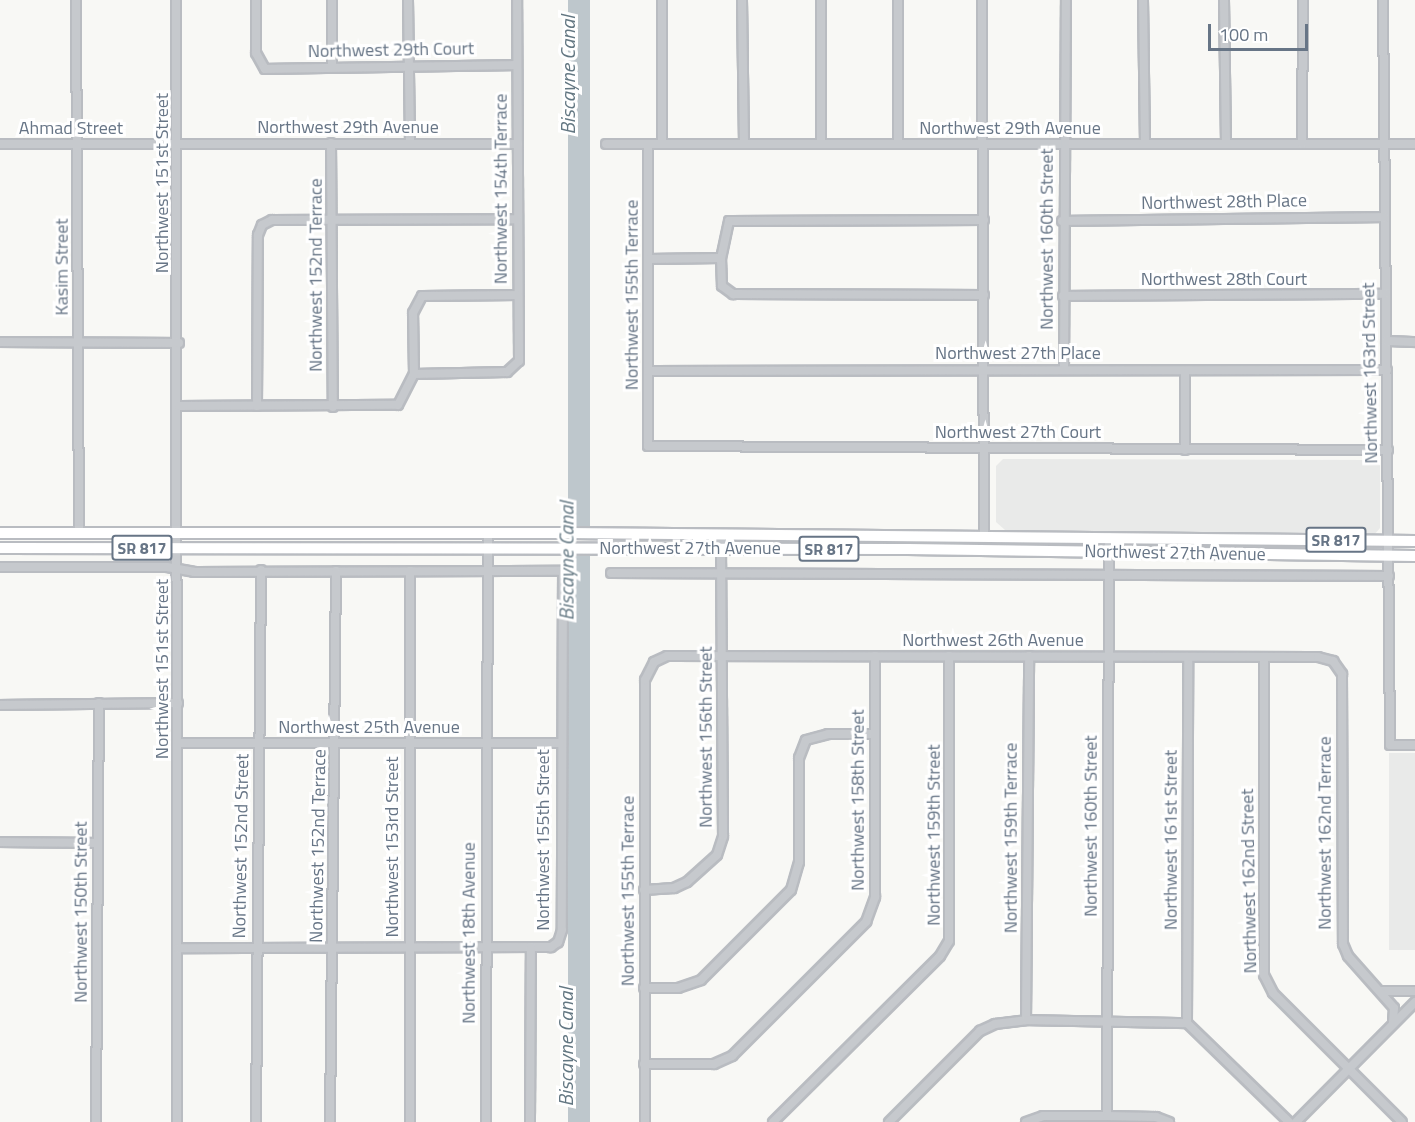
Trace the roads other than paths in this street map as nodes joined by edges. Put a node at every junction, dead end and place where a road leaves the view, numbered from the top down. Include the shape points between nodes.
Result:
1 (76, 0) edge
2 (176, 0) edge
3 (256, 0) edge
4 (332, 0) edge
5 (408, 0) edge
6 (517, 0) edge
7 (662, 0) edge
8 (742, 0) edge
9 (821, 0) edge
10 (898, 0) edge
11 (982, 0) edge
12 (1066, 0) edge
13 (1143, 0) edge
14 (1224, 0) edge
15 (1303, 0) edge
16 (1383, 0) edge
17 (408, 65) junction
18 (517, 65) junction
19 (332, 66) junction
20 (331, 143) junction
21 (410, 143) junction
22 (0, 144) edge
23 (78, 144) junction
24 (178, 144) junction
25 (518, 144) junction
26 (606, 144) dead end
27 (648, 144) junction
28 (662, 144) junction
29 (744, 144) junction
30 (821, 144) junction
31 (898, 144) junction
32 (983, 144) junction
33 (1064, 144) junction
34 (1145, 144) junction
35 (1226, 144) junction
36 (1302, 144) junction
37 (1384, 144) junction
38 (1415, 144) edge
39 (1385, 217) junction
40 (518, 219) junction
41 (333, 220) junction
42 (984, 220) junction
43 (1062, 221) junction
44 (722, 258) junction
45 (648, 259) junction
46 (1386, 294) junction
47 (518, 295) junction
48 (984, 295) junction
49 (1063, 296) junction
50 (1386, 341) junction
51 (0, 342) edge
52 (78, 342) junction
53 (1415, 342) edge
54 (179, 343) junction
55 (985, 369) junction
56 (1064, 369) junction
57 (1387, 370) junction
58 (648, 371) junction
59 (1185, 371) junction
60 (414, 374) junction
61 (179, 406) junction
62 (257, 406) junction
63 (333, 407) junction
64 (648, 446) joint
65 (986, 449) junction
66 (1185, 450) junction
67 (1388, 450) junction
68 (0, 533) edge
69 (79, 533) junction
70 (179, 533) junction
71 (363, 533) junction
72 (488, 533) junction
73 (721, 534) junction
74 (984, 535) junction
75 (1109, 537) junction
76 (1283, 539) junction
77 (1388, 540) junction
78 (1415, 541) edge
79 (0, 548) edge
80 (179, 548) junction
81 (363, 548) junction
82 (487, 548) junction
83 (721, 548) junction
84 (908, 549) junction
85 (1109, 553) junction
86 (1282, 555) junction
87 (1388, 556) junction
88 (1415, 556) edge
89 (0, 567) edge
90 (178, 568) junction
91 (261, 570) junction
92 (336, 571) junction
93 (410, 571) junction
94 (487, 572) junction
95 (721, 572) junction
96 (611, 573) dead end
97 (1108, 575) junction
98 (1389, 576) junction
99 (722, 656) junction
100 (875, 656) junction
101 (949, 656) junction
102 (1029, 656) junction
103 (1108, 656) junction
104 (1188, 657) junction
105 (1264, 657) junction
106 (1333, 661) joint
107 (654, 662) joint
108 (99, 703) junction
109 (178, 703) junction
110 (0, 705) edge
111 (875, 734) junction
112 (178, 743) junction
113 (336, 743) junction
114 (408, 743) junction
115 (486, 743) junction
116 (560, 743) junction
117 (258, 744) junction
118 (1415, 745) edge
119 (0, 842) edge
120 (98, 843) junction
121 (645, 890) junction
122 (486, 946) junction
123 (334, 947) junction
124 (531, 947) junction
125 (178, 948) junction
126 (256, 948) junction
127 (409, 948) junction
128 (644, 988) junction
129 (1382, 991) junction
130 (1395, 991) junction
131 (1415, 991) edge
132 (1415, 1002) edge
133 (1392, 1005) junction
134 (1406, 1010) junction
135 (1026, 1020) junction
136 (1107, 1020) junction
137 (1393, 1022) junction
138 (1187, 1023) junction
139 (644, 1064) junction
140 (1347, 1067) junction
141 (1107, 1116) junction
142 (96, 1122) edge
143 (177, 1122) edge
144 (256, 1122) edge
145 (330, 1122) edge
146 (410, 1122) edge
147 (486, 1122) edge
148 (530, 1122) edge
149 (645, 1122) edge
150 (773, 1122) edge
151 (889, 1122) edge
152 (1026, 1122) edge
153 (1169, 1122) edge
154 (1289, 1122) edge
155 (1296, 1122) edge
156 (1402, 1122) edge

1 - 23 street, Kasim Street
2 - 24 street, Northwest 151st Street
3 - 19 street, Northwest 29th Court via 256,53 265,69
4 - 19 street
5 - 17 street
6 - 18 street, Northwest 154th Terrace
7 - 28 street
8 - 29 street
9 - 30 street
10 - 31 street
11 - 32 street
12 - 33 street, Northwest 160th Street
13 - 34 street
14 - 35 street
15 - 36 street
16 - 37 street, Northwest 163rd Street
17 - 18 street, Northwest 29th Court
17 - 19 street, Northwest 29th Court
17 - 21 street
18 - 25 street, Northwest 154th Terrace
20 - 21 street, Northwest 29th Avenue
20 - 24 street, Northwest 29th Avenue
20 - 41 street, Northwest 152nd Terrace
21 - 25 street, Northwest 29th Avenue
22 - 23 street, Ahmad Street
23 - 24 street, Ahmad Street
23 - 52 street, Kasim Street
24 - 54 street, Northwest 151st Street
25 - 40 street, Northwest 154th Terrace
26 - 27 street, Northwest 29th Avenue
27 - 28 street, Northwest 29th Avenue
27 - 45 street, Northwest 155th Terrace
28 - 29 street, Northwest 29th Avenue
29 - 30 street, Northwest 29th Avenue
30 - 31 street, Northwest 29th Avenue
31 - 32 street, Northwest 29th Avenue
32 - 33 street, Northwest 29th Avenue
32 - 42 street
33 - 34 street, Northwest 29th Avenue
33 - 43 street, Northwest 160th Street
34 - 35 street, Northwest 29th Avenue
35 - 36 street, Northwest 29th Avenue
36 - 37 street, Northwest 29th Avenue
37 - 38 street, Northwest 29th Avenue
37 - 39 street, Northwest 163rd Street
39 - 43 street, Northwest 28th Place
39 - 46 street, Northwest 163rd Street
40 - 41 street
40 - 47 street, Northwest 154th Terrace
41 - 62 street via 272,220 262,225 258,235
41 - 63 street, Northwest 152nd Terrace
42 - 44 street via 729,221
42 - 48 street
43 - 49 street, Northwest 160th Street
44 - 45 street
44 - 48 street via 722,286 733,294
45 - 58 street, Northwest 155th Terrace
46 - 49 street, Northwest 28th Court
46 - 50 street, Northwest 163rd Street
47 - 60 street, Northwest 154th Terrace via 519,361 507,372
47 - 60 street via 422,296 413,313
48 - 55 street
49 - 56 street, Northwest 160th Street
50 - 53 street
50 - 57 street, Northwest 163rd Street
51 - 52 street
52 - 54 street
52 - 69 street, Kasim Street
54 - 61 street, Northwest 151st Street
55 - 56 street, Northwest 27th Place
55 - 58 street, Northwest 27th Place
55 - 65 street
56 - 59 street, Northwest 27th Place
57 - 59 street, Northwest 27th Place
57 - 67 street, Northwest 163rd Street
58 - 64 street, Northwest 155th Terrace
59 - 66 street
60 - 63 street via 398,405
61 - 62 street
61 - 70 street, Northwest 151st Street
62 - 63 street
64 - 65 street, Northwest 27th Court
65 - 66 street, Northwest 27th Court
65 - 74 street
66 - 67 street, Northwest 27th Court
67 - 77 street, Northwest 163rd Street
68 - 69 main road, Northwest 27th Avenue / SR 817
69 - 70 main road, Northwest 27th Avenue / SR 817
70 - 71 main road, Northwest 27th Avenue / SR 817
70 - 80 street, Northwest 151st Street
71 - 72 main road, Northwest 27th Avenue / SR 817
71 - 81 main road
72 - 73 main road, Northwest 27th Avenue / SR 817
72 - 82 street, Northwest 18th Avenue
73 - 74 main road, Northwest 27th Avenue / SR 817
73 - 83 street, Northwest 156th Street
74 - 75 main road, Northwest 27th Avenue / SR 817
74 - 84 main road via 977,544 914,545
75 - 76 main road, Northwest 27th Avenue / SR 817
75 - 85 street, Northwest 160th Street
76 - 77 main road, Northwest 27th Avenue / SR 817
76 - 86 main road
77 - 78 main road, Northwest 27th Avenue / SR 817
77 - 87 street, Northwest 163rd Street
79 - 80 main road, Northwest 27th Avenue / SR 817
80 - 81 main road, Northwest 27th Avenue / SR 817
80 - 90 street, Northwest 151st Street
81 - 82 main road, Northwest 27th Avenue / SR 817
82 - 83 main road, Northwest 27th Avenue / SR 817
82 - 94 street, Northwest 18th Avenue
83 - 84 main road, Northwest 27th Avenue / SR 817
83 - 95 street, Northwest 156th Street
84 - 85 main road, Northwest 27th Avenue / SR 817
85 - 86 main road, Northwest 27th Avenue / SR 817
85 - 97 street, Northwest 160th Street
86 - 87 main road, Northwest 27th Avenue / SR 817
87 - 88 main road, Northwest 27th Avenue / SR 817
87 - 98 street, Northwest 163rd Street
89 - 90 street
90 - 91 street via 194,572
90 - 109 street, Northwest 151st Street
91 - 92 street
91 - 117 street, Northwest 152nd Street
92 - 93 street
92 - 113 street, Northwest 152nd Terrace
93 - 94 street
93 - 114 street, Northwest 153rd Street
94 - 115 street, Northwest 18th Avenue
94 - 116 street, Northwest 155th Street via 563,571
95 - 96 street, Northwest 27th Avenue
95 - 97 street, Northwest 27th Avenue
95 - 99 street, Northwest 156th Street
97 - 98 street, Northwest 27th Avenue
97 - 103 street, Northwest 160th Street
98 - 118 street, Northwest 163rd Street via 1390,745
99 - 100 street, Northwest 26th Avenue
99 - 107 street, Northwest 26th Avenue via 667,656
99 - 121 street, Northwest 156th Street via 723,836 717,855 687,882 674,888
100 - 101 street, Northwest 26th Avenue
100 - 111 street, Northwest 158th Street
101 - 102 street, Northwest 26th Avenue
101 - 150 street, Northwest 159th Street via 949,941 940,956
102 - 103 street, Northwest 26th Avenue
102 - 135 street, Northwest 159th Terrace
103 - 104 street, Northwest 26th Avenue
103 - 136 street, Northwest 160th Street
104 - 105 street, Northwest 26th Avenue
104 - 138 street, Northwest 161st Street
105 - 106 street, Northwest 26th Avenue via 1318,657
105 - 140 street, Northwest 162nd Street via 1264,975 1274,993
106 - 129 street, Northwest 162nd Terrace via 1342,674 1343,944 1348,956
107 - 121 street, Northwest 155th Terrace via 645,680
108 - 109 street
108 - 110 street
108 - 120 street, Northwest 150th Street
109 - 112 street, Northwest 151st Street
111 - 128 street via 828,734 806,740 798,758 799,862 791,890 701,980 678,988
111 - 139 street, Northwest 158th Street via 875,897 866,922 732,1056 721,1061
112 - 117 street, Northwest 25th Avenue
112 - 125 street, Northwest 151st Street
113 - 114 street, Northwest 25th Avenue
113 - 117 street, Northwest 25th Avenue
113 - 123 street, Northwest 152nd Terrace
114 - 115 street, Northwest 25th Avenue
114 - 127 street, Northwest 153rd Street
115 - 116 street, Northwest 25th Avenue
115 - 122 street, Northwest 18th Avenue
116 - 124 street, Northwest 155th Street via 561,930 558,942 551,947
117 - 126 street, Northwest 152nd Street
119 - 120 street
120 - 142 street, Northwest 150th Street
121 - 128 street, Northwest 155th Terrace
122 - 124 street
122 - 127 street
122 - 147 street, Northwest 18th Avenue
123 - 126 street
123 - 127 street
123 - 145 street, Northwest 152nd Terrace
124 - 148 street, Northwest 155th Street
125 - 126 street
125 - 143 street, Northwest 151st Street
126 - 144 street, Northwest 152nd Street
127 - 146 street, Northwest 153rd Street
128 - 139 street, Northwest 155th Terrace
129 - 130 street
129 - 133 street, Northwest 162nd Terrace
130 - 131 street
130 - 133 street
132 - 134 street
133 - 134 street
133 - 137 street
134 - 137 street
135 - 136 street
135 - 151 street via 994,1024 980,1031
136 - 138 street
136 - 141 street, Northwest 160th Street
137 - 140 street
138 - 154 street
139 - 149 street, Northwest 155th Terrace
140 - 155 street
140 - 156 street, Northwest 162nd Street
141 - 152 street via 1043,1116
141 - 153 street via 1156,1117

